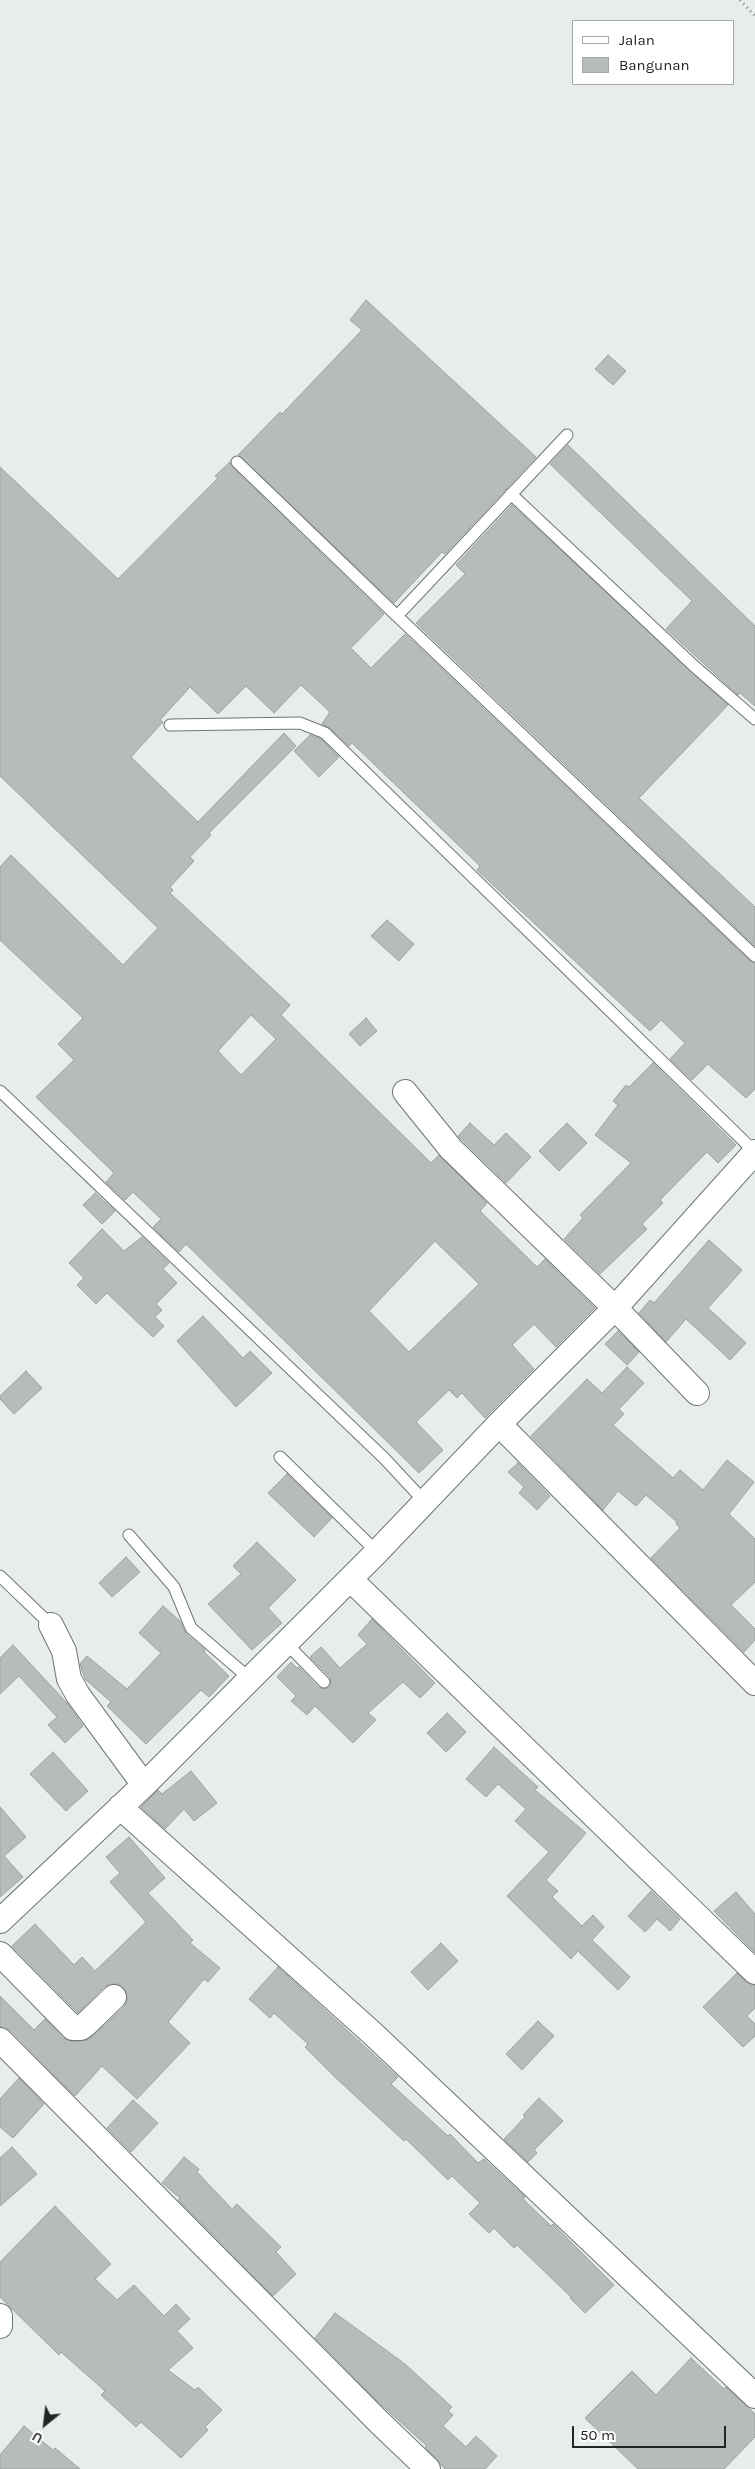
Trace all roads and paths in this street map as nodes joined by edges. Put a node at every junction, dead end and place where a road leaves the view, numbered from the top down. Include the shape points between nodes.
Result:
1 (740, 0) edge
2 (755, 16) edge
3 (568, 435) dead end
4 (237, 462) dead end
5 (511, 494) junction
6 (397, 616) junction
7 (755, 719) edge
8 (170, 726) dead end
9 (755, 956) edge
10 (0, 1092) edge
11 (404, 1092) dead end
12 (755, 1152) edge
13 (615, 1308) junction
14 (697, 1393) dead end
15 (499, 1424) junction
16 (280, 1457) dead end
17 (425, 1502) junction
18 (129, 1535) dead end
19 (377, 1552) junction
20 (0, 1576) edge
21 (350, 1579) junction
22 (51, 1625) joint
23 (286, 1643) junction
24 (249, 1678) junction
25 (324, 1682) dead end
26 (755, 1683) edge
27 (144, 1785) junction
28 (120, 1807) junction
29 (0, 1921) edge
30 (0, 1954) edge
31 (755, 1972) edge
32 (114, 1997) dead end
33 (0, 2040) edge
34 (0, 2316) edge
35 (0, 2326) edge
36 (755, 2396) edge
37 (428, 2469) edge

1 - 2 path
3 - 5 lane
4 - 6 lane
5 - 6 lane
5 - 7 lane
6 - 9 lane
8 - 12 lane via 300,723 325,733
10 - 17 lane via 384,1458
11 - 13 street via 451,1149
12 - 13 street
13 - 14 street
13 - 15 street
15 - 17 street
15 - 26 street
16 - 19 lane
17 - 19 street
18 - 24 lane via 174,1587 191,1628
19 - 21 street
20 - 22 lane
21 - 23 street
21 - 31 street
22 - 27 street via 64,1651 69,1679 78,1695
23 - 24 street
23 - 25 lane
24 - 27 street
27 - 28 street
28 - 29 street
28 - 36 street via 372,2033
30 - 32 street via 73,2028 85,2025
33 - 37 street
34 - 35 street

